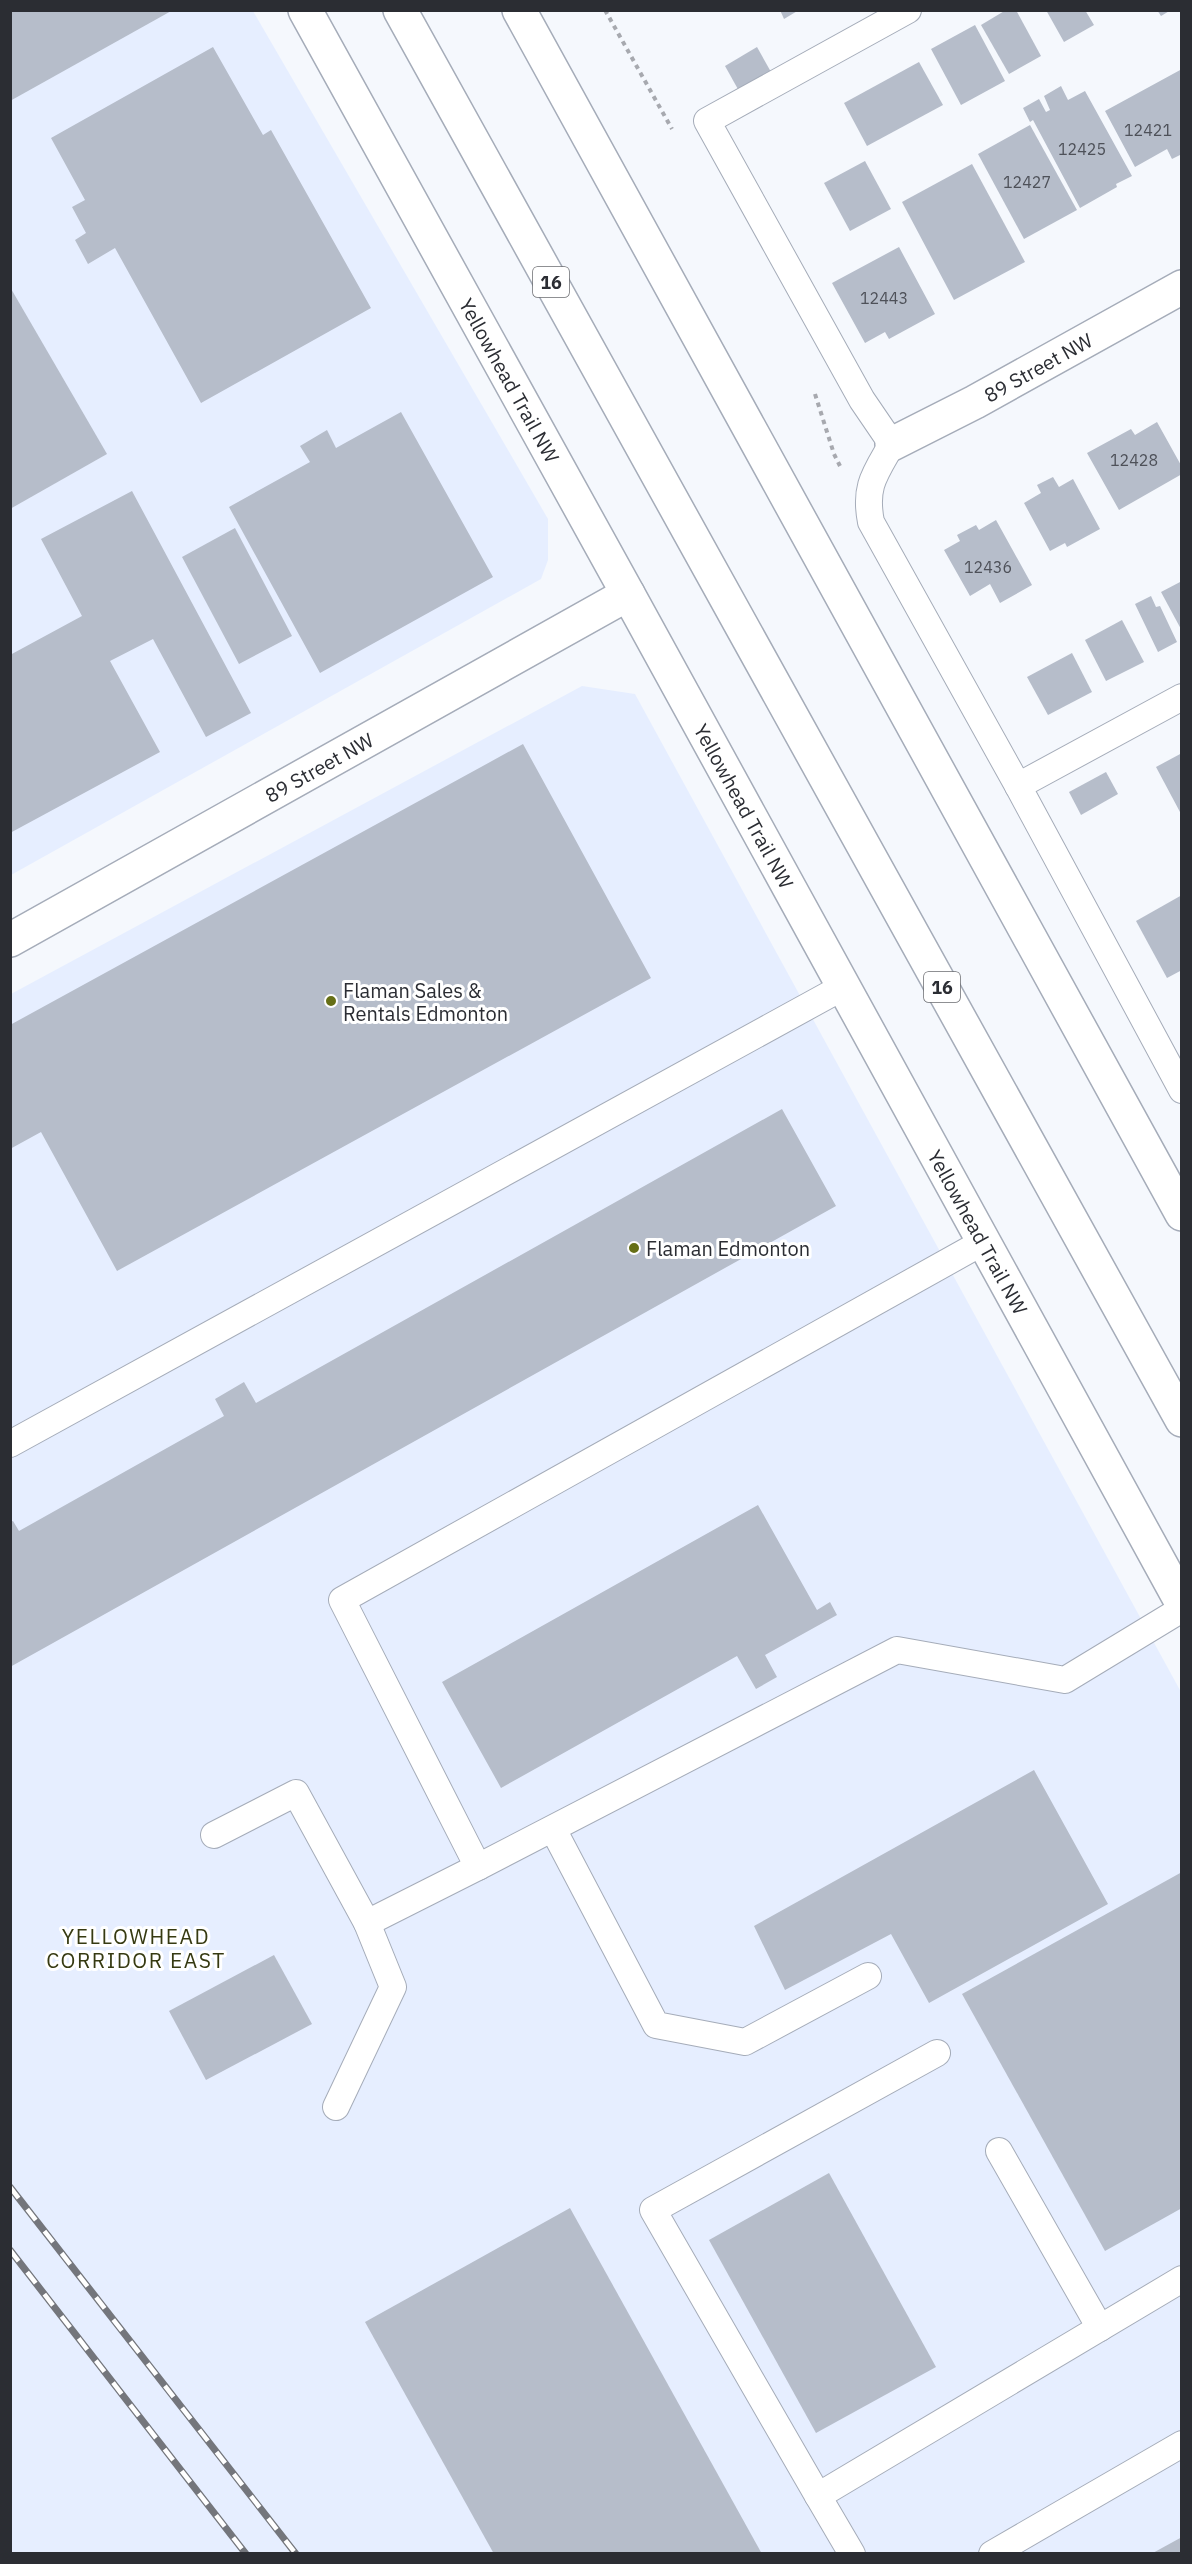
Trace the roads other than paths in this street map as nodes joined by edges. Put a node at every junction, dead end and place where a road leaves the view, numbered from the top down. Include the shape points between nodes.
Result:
1 (305, 10) edge
2 (400, 10) edge
3 (519, 10) edge
4 (908, 10) edge
5 (1182, 287) edge
6 (892, 444) junction
7 (628, 594) junction
8 (1182, 697) edge
9 (1018, 786) junction
10 (10, 940) edge
11 (843, 987) junction
12 (1182, 1090) edge
13 (1182, 1214) edge
14 (983, 1242) junction
15 (1182, 1420) edge
16 (10, 1444) edge
17 (1182, 1603) edge
18 (1182, 1609) edge
19 (553, 1829) junction
20 (214, 1835) dead end
21 (478, 1867) junction
22 (368, 1923) junction
23 (868, 1976) dead end
24 (937, 2053) dead end
25 (336, 2107) dead end
26 (999, 2151) dead end
27 (1182, 2279) edge
28 (1100, 2328) junction
29 (1182, 2444) edge
30 (818, 2496) junction
31 (852, 2553) edge
32 (993, 2553) edge

1 - 7 main road, Yellowhead Trail NW
2 - 15 main road, 16
3 - 13 main road
4 - 6 lane via 707,121 862,400
5 - 6 main road, 89 Street NW
6 - 9 lane via 872,480 867,502 871,522
7 - 10 main road, 89 Street NW
7 - 11 main road, Yellowhead Trail NW
8 - 9 lane
9 - 12 lane
11 - 14 main road, Yellowhead Trail NW
11 - 16 lane
14 - 17 main road, Yellowhead Trail NW
14 - 21 lane via 342,1600
18 - 19 lane via 1065,1680 897,1650
19 - 21 lane
19 - 23 lane via 657,2025 745,2042
20 - 22 lane via 296,1793
21 - 22 lane
22 - 25 lane via 393,1987
24 - 30 lane via 653,2210
26 - 28 lane
27 - 28 lane
28 - 30 lane
29 - 32 lane
30 - 31 lane

